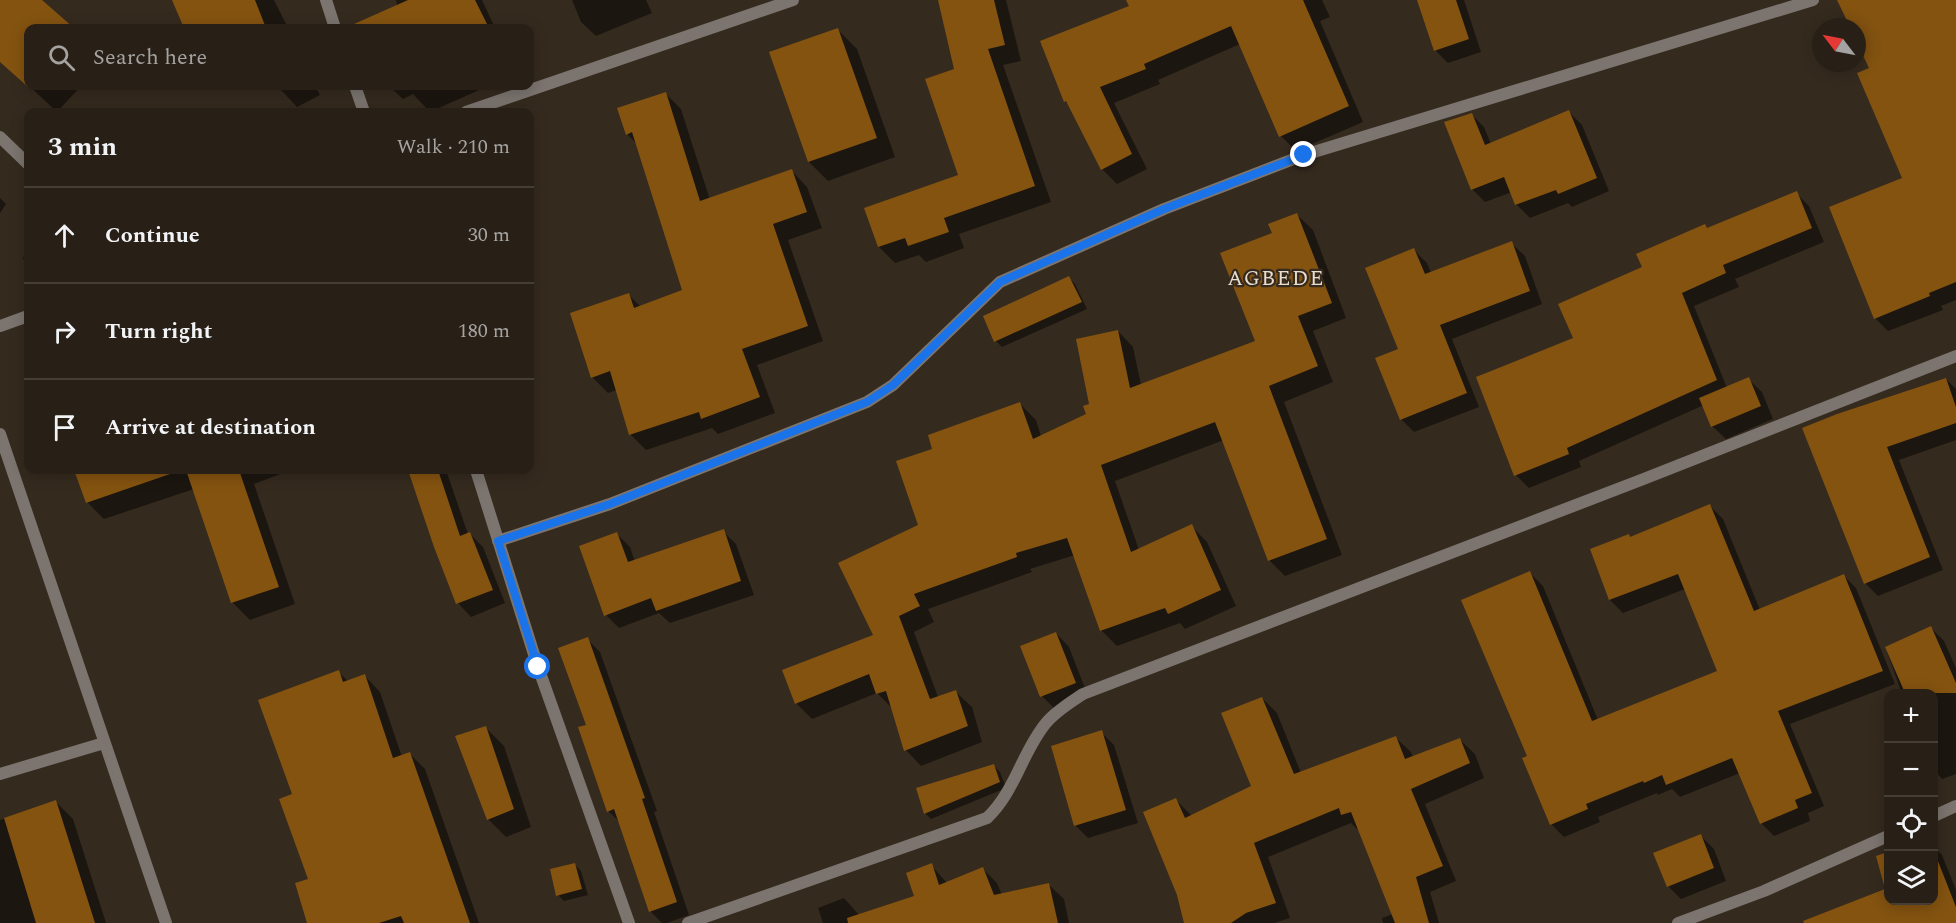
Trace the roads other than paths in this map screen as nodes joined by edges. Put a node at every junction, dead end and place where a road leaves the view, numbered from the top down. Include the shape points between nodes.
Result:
1 (326, 0) edge
2 (793, 0) edge
3 (1813, 0) edge
4 (334, 24) edge
5 (534, 89) edge
6 (356, 90) edge
7 (530, 90) edge
8 (363, 108) edge
9 (478, 108) edge
10 (0, 137) edge
11 (24, 160) edge
12 (24, 317) edge
13 (0, 326) edge
14 (1956, 356) edge
15 (0, 434) edge
16 (477, 474) edge
17 (498, 541) junction
18 (104, 742) junction
19 (0, 774) edge
20 (1956, 806) edge
21 (1938, 814) edge
22 (1884, 838) edge
23 (166, 923) edge
24 (629, 923) edge
25 (688, 923) edge
26 (1678, 923) edge

1 - 4 street
2 - 5 street
3 - 17 street via 1304,155 1164,209 1000,282 893,385 867,402 610,504
6 - 8 street
7 - 9 street
10 - 11 street
12 - 13 street
14 - 25 street via 1083,694 1047,722 1006,796 987,818
15 - 18 street
16 - 17 street
17 - 24 street via 538,667
18 - 19 street
18 - 23 street
20 - 21 street
22 - 26 street via 1764,891

